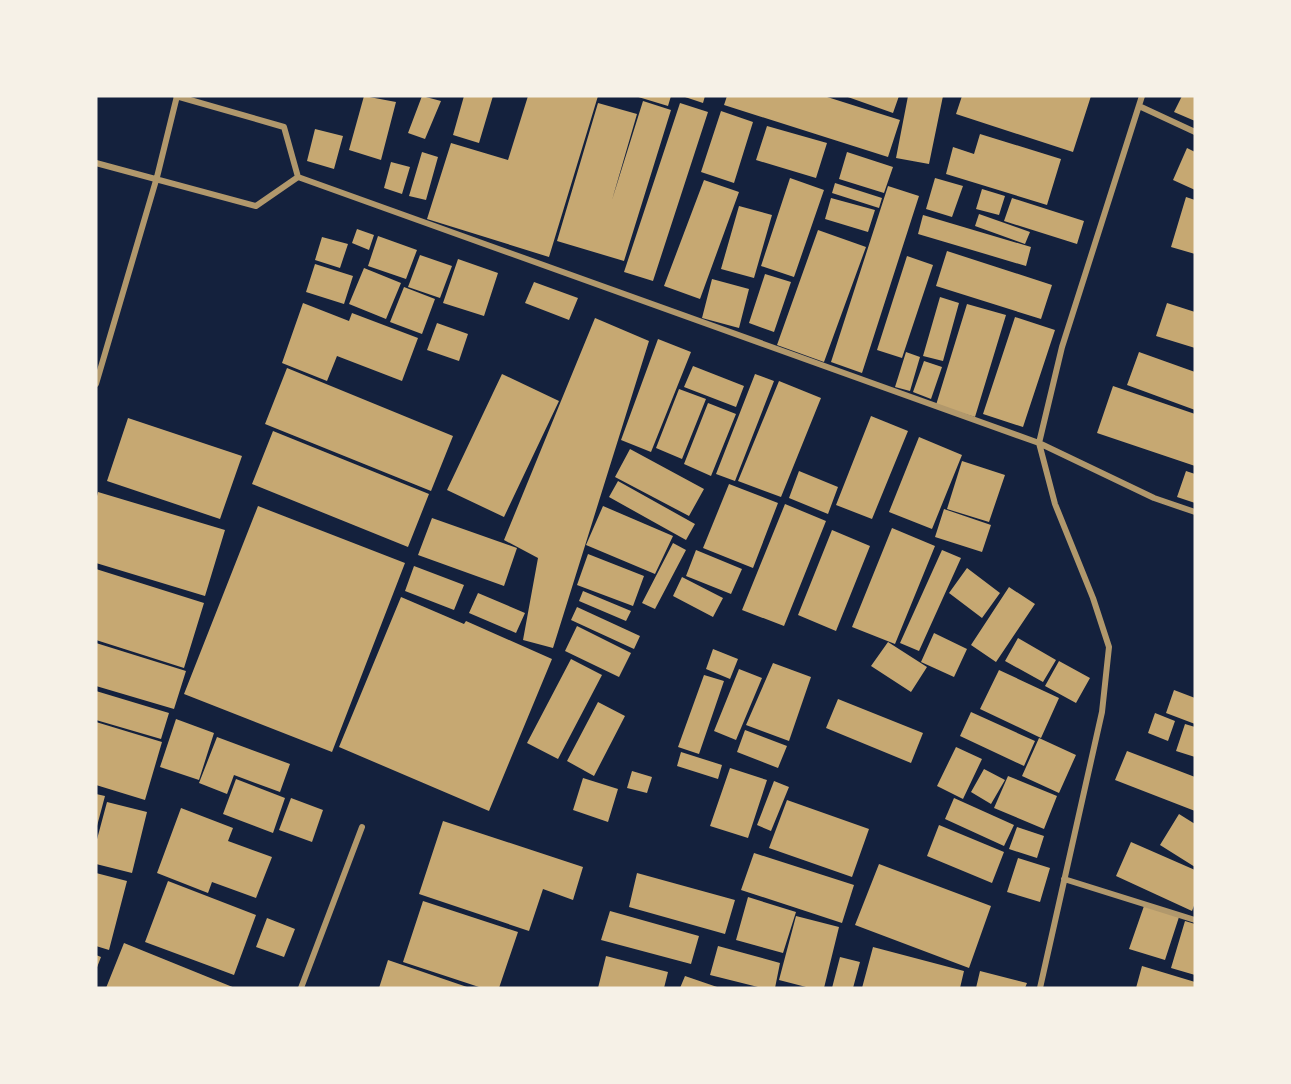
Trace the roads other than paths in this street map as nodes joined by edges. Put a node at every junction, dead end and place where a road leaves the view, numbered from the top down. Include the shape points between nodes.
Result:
1 (177, 96) edge
2 (1142, 96) edge
3 (1139, 106) junction
4 (1195, 132) edge
5 (96, 163) edge
6 (157, 177) junction
7 (298, 177) junction
8 (96, 384) edge
9 (1039, 443) junction
10 (1195, 512) edge
11 (362, 827) dead end
12 (1064, 879) junction
13 (1195, 920) edge
14 (301, 988) edge
15 (1040, 988) edge

1 - 6 street
1 - 7 street via 284,127
2 - 3 street
3 - 4 street
3 - 9 street via 1062,347
5 - 6 street
6 - 7 street via 256,206
6 - 8 street
7 - 9 street
9 - 10 street via 1154,498
9 - 12 street via 1055,504 1109,647 1102,712
11 - 14 street
12 - 13 street
12 - 15 street

